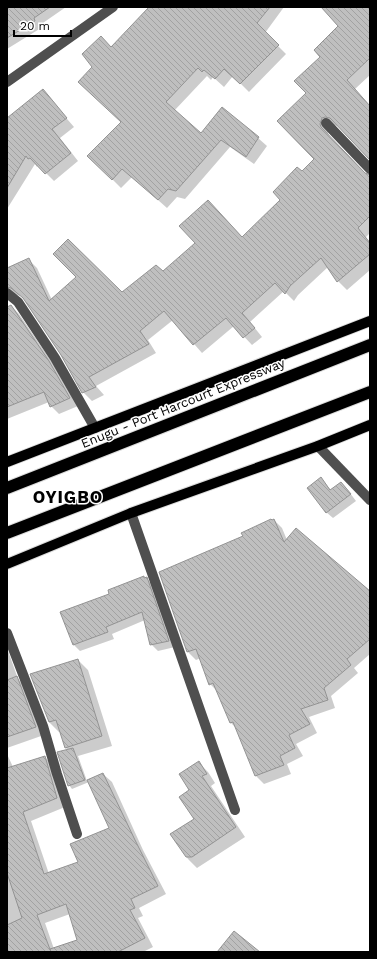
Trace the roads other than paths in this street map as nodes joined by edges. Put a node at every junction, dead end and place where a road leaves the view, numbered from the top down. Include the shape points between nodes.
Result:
1 (113, 7) edge
2 (7, 82) edge
3 (326, 123) dead end
4 (370, 169) edge
5 (7, 293) edge
6 (370, 321) edge
7 (370, 345) edge
8 (370, 392) edge
9 (370, 425) edge
10 (95, 428) junction
11 (318, 446) junction
12 (7, 462) edge
13 (7, 488) edge
14 (370, 500) edge
15 (131, 513) junction
16 (7, 533) edge
17 (7, 564) edge
18 (7, 633) edge
19 (235, 810) dead end
20 (77, 834) dead end

1 - 2 street
3 - 4 street
5 - 10 street via 18,302 55,358
6 - 10 main road, Enugu - Port Harcourt Expressway
7 - 13 highway, Enugu - Port Harcourt Expressway
8 - 16 highway
9 - 11 main road
10 - 12 main road, Enugu - Port Harcourt Expressway
11 - 14 street
11 - 15 main road
15 - 17 main road
15 - 19 street
18 - 20 street via 43,726

